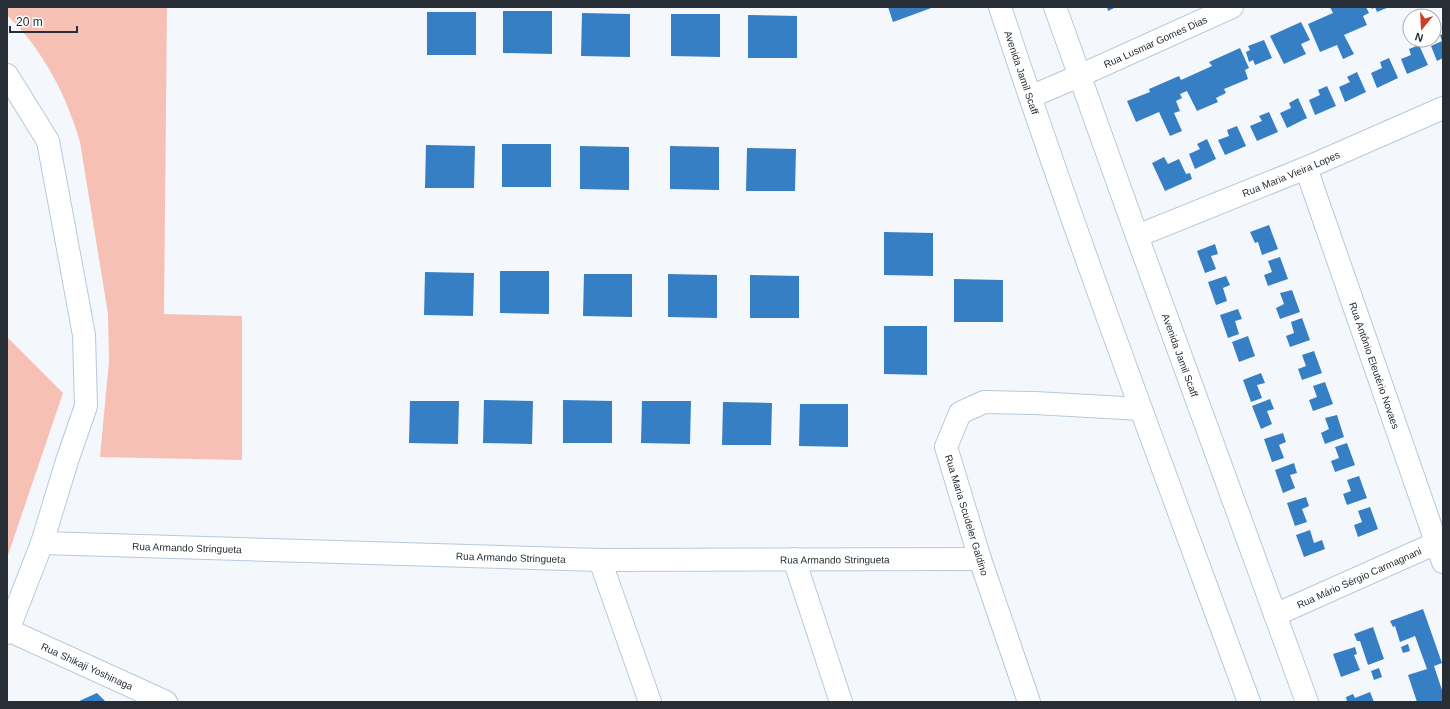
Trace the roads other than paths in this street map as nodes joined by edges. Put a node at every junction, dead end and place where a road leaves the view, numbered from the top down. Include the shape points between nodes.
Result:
1 (1000, 7) edge
2 (1055, 7) edge
3 (1232, 7) edge
4 (7, 75) edge
5 (1080, 76) junction
6 (1030, 97) junction
7 (1443, 108) edge
8 (1306, 168) junction
9 (1137, 236) junction
10 (1141, 409) junction
11 (42, 543) junction
12 (1441, 548) edge
13 (794, 559) junction
14 (980, 559) junction
15 (600, 560) junction
16 (1275, 615) junction
17 (7, 632) edge
18 (166, 702) edge
19 (650, 702) edge
20 (841, 702) edge
21 (1029, 702) edge
22 (1249, 702) edge
23 (1307, 702) edge

1 - 6 street, Avenida Jamil Scaff
2 - 5 street, Avenida Jamil Scaff
3 - 5 street, Rua Lusmar Gomes Dias
4 - 11 street via 48,141 84,335 86,406
5 - 6 street, Rua Lusmar Gomes Dias
5 - 9 street, Avenida Jamil Scaff
6 - 10 street, Avenida Jamil Scaff
7 - 8 street, Rua Maria Vieira Lopes
8 - 9 street, Rua Maria Vieira Lopes
8 - 12 street, Rua Antônio Eleutério Novaes
9 - 16 street, Avenida Jamil Scaff
10 - 14 street, Rua Maria Scudeler Galdino via 984,402 960,413 946,447
10 - 22 street, Avenida Jamil Scaff
11 - 15 street, Rua Armando Stringueta
11 - 17 street
12 - 16 street, Rua Mário Sérgio Carmagnani
13 - 14 street, Rua Armando Stringueta
13 - 15 street, Rua Armando Stringueta
13 - 20 street
14 - 21 street, Rua Maria Scudeler Galdino
15 - 19 street
16 - 23 street, Avenida Jamil Scaff
17 - 18 street, Rua Shikaji Yoshinaga

